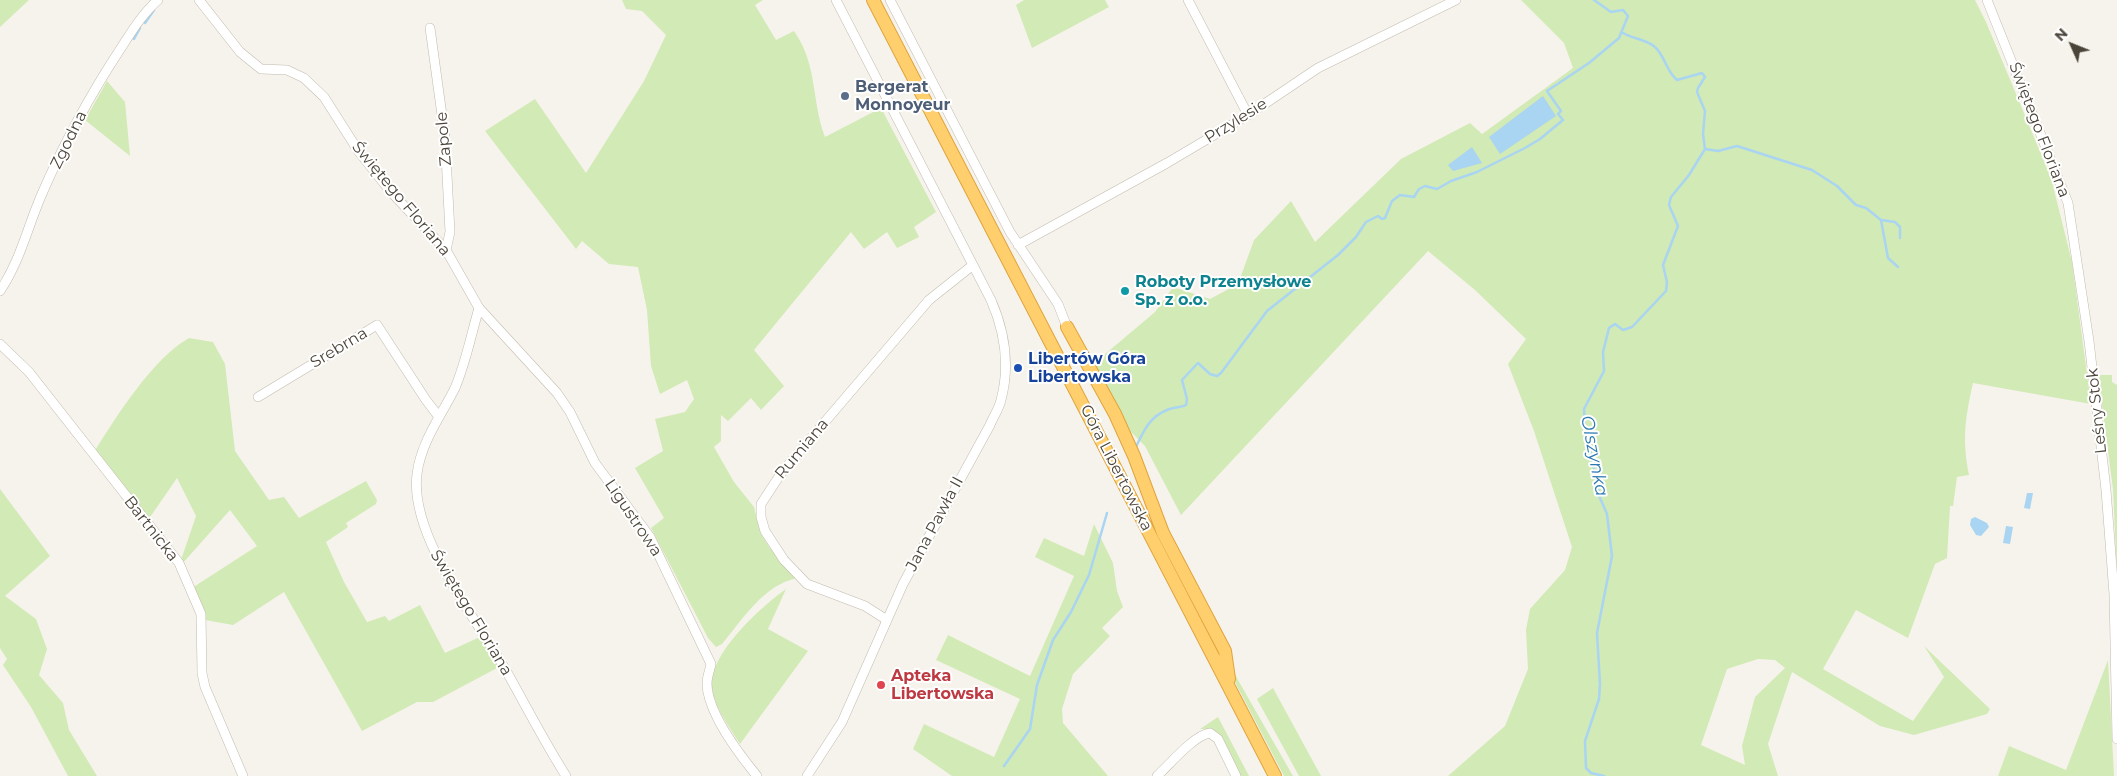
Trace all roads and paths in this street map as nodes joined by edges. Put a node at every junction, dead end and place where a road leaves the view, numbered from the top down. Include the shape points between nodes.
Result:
1 (158, 0) edge
2 (199, 0) edge
3 (836, 0) edge
4 (873, 0) edge
5 (890, 0) edge
6 (1188, 0) edge
7 (1456, 0) edge
8 (1987, 0) edge
9 (430, 28) dead end
10 (1248, 115) junction
11 (1018, 245) junction
12 (446, 250) junction
13 (973, 265) junction
14 (0, 291) edge
15 (2081, 293) joint
16 (479, 308) junction
17 (1067, 328) joint
18 (0, 344) edge
19 (258, 397) dead end
20 (439, 416) junction
21 (887, 620) junction
22 (1230, 689) junction
23 (2117, 740) edge
24 (1262, 750) junction
25 (243, 776) edge
26 (566, 776) edge
27 (757, 776) edge
28 (807, 776) edge
29 (1157, 776) edge
30 (1236, 776) edge
31 (1267, 776) edge
32 (1275, 776) edge

1 - 14 street, Zgodna via 145,12 77,122 41,196 14,271
2 - 12 street, Świętego Floriana via 240,52 261,69 287,70 304,78 324,97 359,152 390,191
3 - 13 street
4 - 22 highway, Góra Libertowska
5 - 11 street
6 - 10 street
7 - 10 street, Przylesie via 1318,68
8 - 15 street, Świętego Floriana via 2068,203
9 - 12 street, Zapole via 445,137 450,232
10 - 11 street, Przylesie
11 - 17 street via 1058,304
12 - 16 street, Świętego Floriana
13 - 21 street, Jana Pawła II via 994,306 1002,331 1005,366 1001,399 990,425 922,546
13 - 21 street, Rumiana via 929,300 782,472 761,504 764,531 784,560 807,584 865,606
15 - 23 street, Leśny Stok via 2106,490 2114,594
16 - 20 street, Świętego Floriana via 455,388
16 - 27 street, Ligustrowa via 557,393 596,463 650,537 711,664 707,684 714,711 738,752
17 - 22 highway via 1115,414 1163,533 1225,651
18 - 25 street, Bartnicka via 29,372 179,564 201,614 205,686
19 - 20 street, Srebrna via 377,325
20 - 26 street, Świętego Floriana via 417,472 418,494 428,537
21 - 28 street, Jana Pawła II via 842,722
22 - 24 highway, Góra Libertowska
24 - 31 highway, Góra Libertowska
24 - 32 highway, Góra Libertowska
29 - 30 street via 1194,742 1210,733 1218,739

